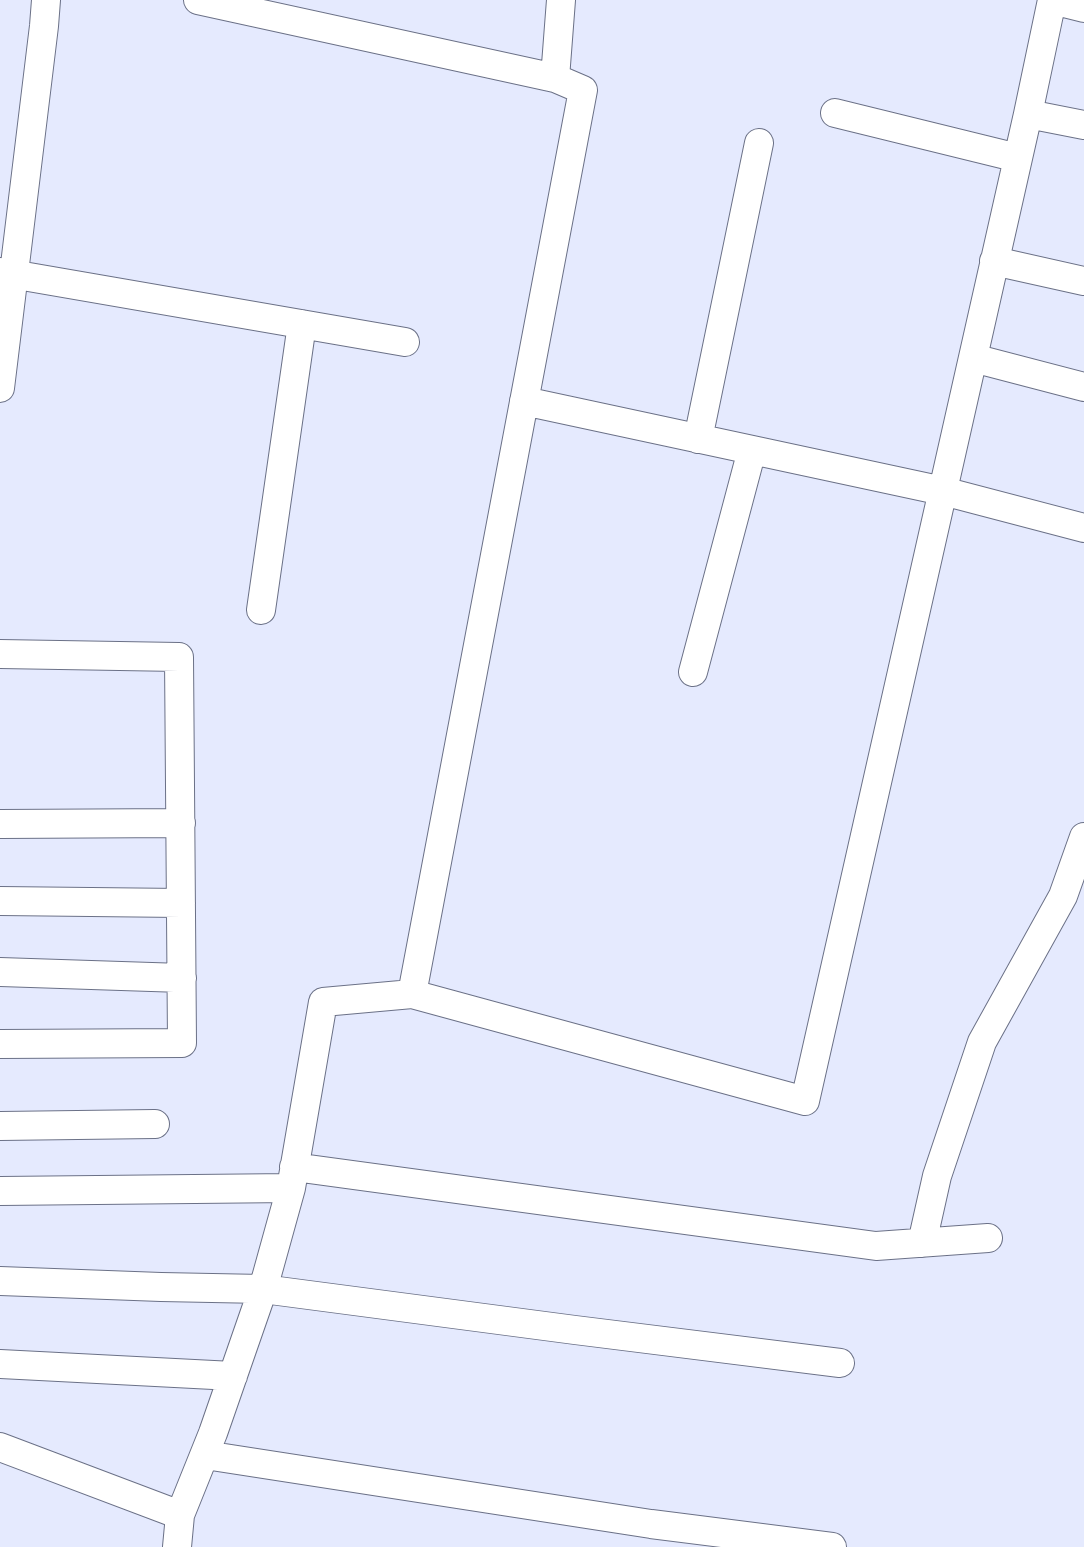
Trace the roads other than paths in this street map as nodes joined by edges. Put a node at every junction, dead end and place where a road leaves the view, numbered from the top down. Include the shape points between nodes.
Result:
1 (46, 0) edge
2 (198, 0) edge
3 (561, 0) edge
4 (1052, 0) edge
5 (1084, 8) edge
6 (555, 78) junction
7 (835, 112) dead end
8 (1028, 114) junction
9 (1084, 125) edge
10 (759, 143) dead end
11 (1018, 158) junction
12 (994, 262) junction
13 (7, 272) edge
14 (1084, 281) edge
15 (302, 324) junction
16 (405, 342) dead end
17 (973, 358) junction
18 (0, 388) edge
19 (1084, 388) edge
20 (524, 401) junction
21 (698, 439) junction
22 (752, 450) junction
23 (943, 491) junction
24 (1084, 528) edge
25 (261, 610) dead end
26 (0, 654) edge
27 (693, 672) dead end
28 (181, 823) junction
29 (0, 824) edge
30 (1084, 837) edge
31 (0, 901) edge
32 (181, 903) junction
33 (0, 972) edge
34 (182, 978) junction
35 (412, 994) junction
36 (0, 1044) edge
37 (155, 1124) dead end
38 (0, 1126) edge
39 (292, 1178) junction
40 (0, 1191) edge
41 (988, 1238) dead end
42 (922, 1243) junction
43 (0, 1281) edge
44 (263, 1289) junction
45 (840, 1363) dead end
46 (0, 1364) edge
47 (233, 1376) junction
48 (0, 1447) edge
49 (205, 1455) junction
50 (180, 1515) junction
51 (177, 1547) edge
52 (832, 1547) edge

1 - 13 street
2 - 6 street
3 - 6 street
4 - 5 street
4 - 8 street
6 - 20 street via 583,90
7 - 11 street
8 - 9 street
8 - 11 street
10 - 21 street
11 - 12 street
12 - 14 street
12 - 17 street
13 - 15 street
13 - 18 street
15 - 16 street
15 - 25 street
17 - 19 street
17 - 23 street
20 - 21 street
20 - 35 street
21 - 22 street
22 - 23 street
22 - 27 street
23 - 24 street
23 - 35 street via 805,1101
26 - 28 street via 179,657
28 - 29 street
28 - 32 street
30 - 42 street via 1063,896 982,1042 937,1176
31 - 32 street
32 - 34 street
33 - 34 street
34 - 36 street via 182,1043
35 - 39 street via 322,1002
37 - 38 street
39 - 40 street
39 - 42 street via 876,1246
39 - 44 street
41 - 42 street
43 - 44 street
44 - 45 street
44 - 47 street
46 - 47 street
47 - 49 street
48 - 50 street
49 - 50 street
49 - 52 street via 651,1524
50 - 51 street

